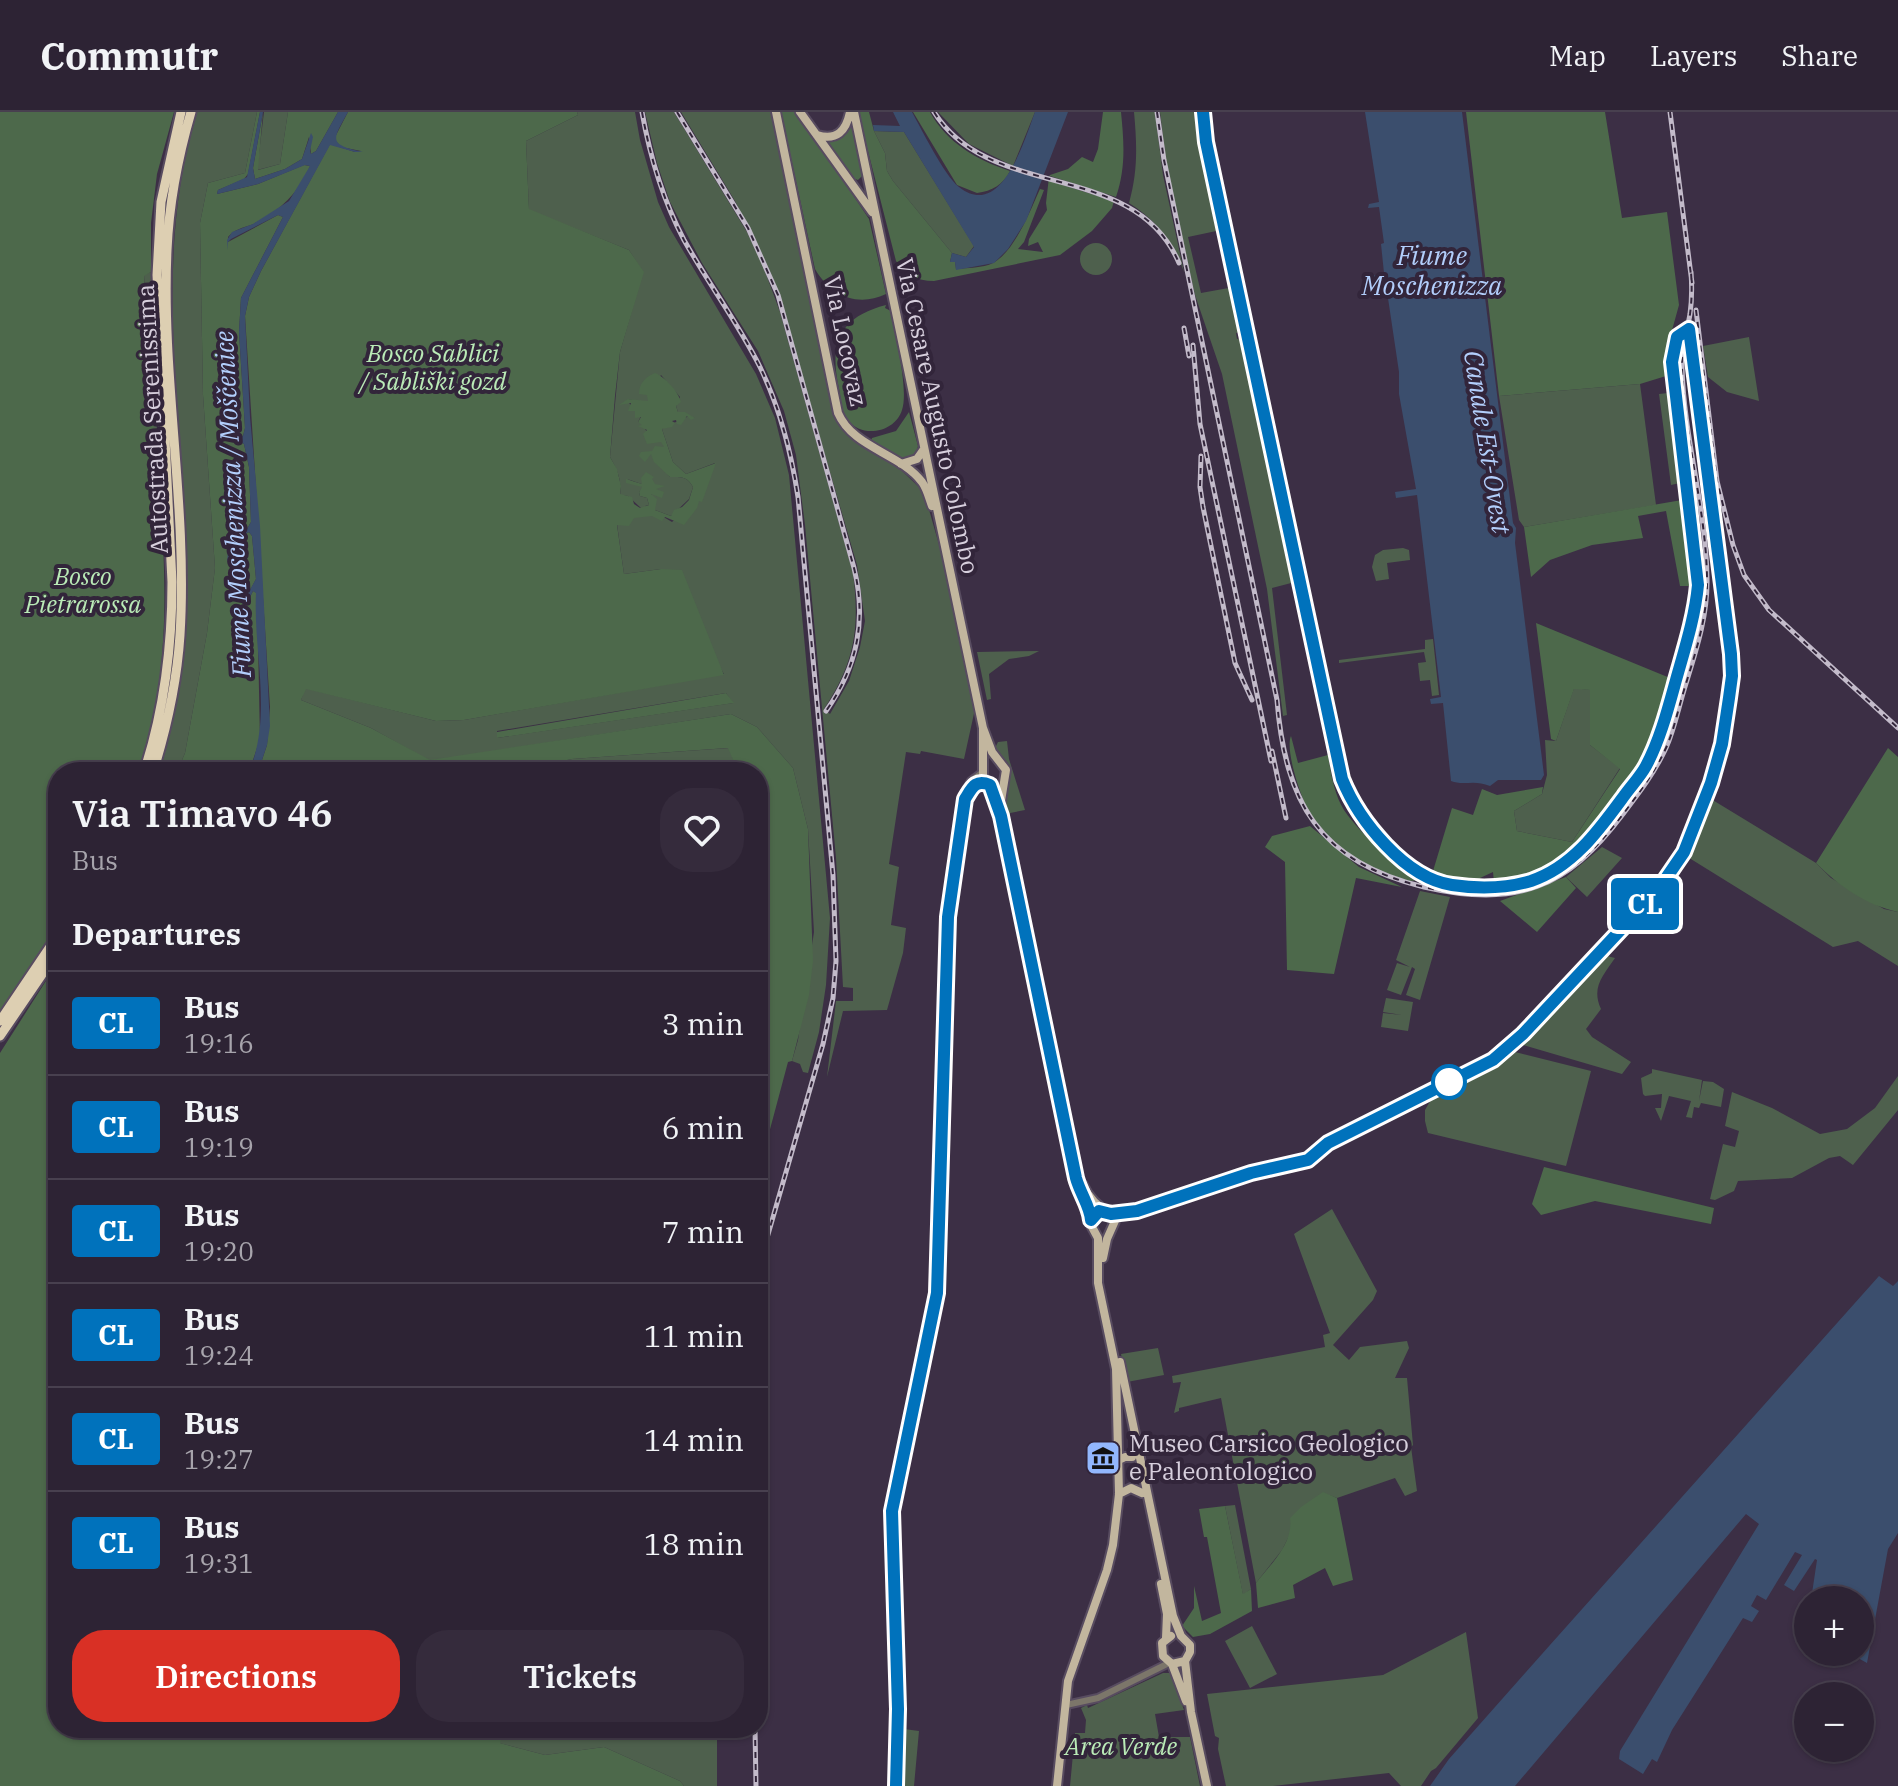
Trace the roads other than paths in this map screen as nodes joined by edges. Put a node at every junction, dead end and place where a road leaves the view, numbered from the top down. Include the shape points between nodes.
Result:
1 (181, 112) edge
2 (191, 112) edge
3 (776, 112) edge
4 (800, 112) edge
5 (852, 112) edge
6 (817, 135) junction
7 (874, 216) junction
8 (924, 449) junction
9 (900, 464) junction
10 (944, 538) junction
11 (983, 728) junction
12 (147, 762) edge
13 (156, 762) edge
14 (1000, 763) junction
15 (983, 770) junction
16 (1003, 781) junction
17 (989, 784) junction
18 (965, 799) junction
19 (1001, 816) junction
20 (48, 950) edge
21 (48, 966) edge
22 (0, 1021) edge
23 (0, 1036) edge
24 (1076, 1170) junction
25 (1103, 1210) junction
26 (1091, 1220) junction
27 (1095, 1232) junction
28 (1111, 1232) junction
29 (1118, 1369) junction
30 (1135, 1454) junction
31 (1119, 1460) junction
32 (1142, 1493) junction
33 (1119, 1494) junction
34 (1181, 1636) junction
35 (1166, 1638) junction
36 (1185, 1661) junction
37 (1171, 1663) junction
38 (1066, 1705) junction
39 (1191, 1712) junction
40 (896, 1786) edge
41 (1057, 1786) edge
42 (1207, 1786) edge

1 - 12 highway, Autostrada Serenissima via 161,202 157,275 171,633
2 - 13 highway, Autostrada Serenissima via 175,179 167,249 180,634 173,693
3 - 9 main road, Via Locovaz via 842,421
4 - 6 main road
5 - 6 main road via 840,134
5 - 7 main road, Via Cesare Augusto Colombo
6 - 7 main road
7 - 8 main road, Via Cesare Augusto Colombo
8 - 9 main road via 917,459
8 - 10 main road, Via Cesare Augusto Colombo
9 - 10 main road, Via Locovaz via 926,488
10 - 11 main road, Via Cesare Augusto Colombo
11 - 14 main road, Via Cesare Augusto Colombo
11 - 15 main road, Via Cesare Augusto Colombo
14 - 15 main road via 991,762
14 - 16 main road, Via Cesare Augusto Colombo via 1006,770
15 - 17 main road, Via Cesare Augusto Colombo
15 - 18 street via 968,784
16 - 17 main road
16 - 19 main road, Via Cesare Augusto Colombo
17 - 18 street via 972,786
17 - 19 main road, Via Cesare Augusto Colombo
18 - 40 street via 948,917 937,1293 892,1511
19 - 24 main road, Via Cesare Augusto Colombo
20 - 22 highway
21 - 23 highway
24 - 25 main road, Via Cesare Augusto Colombo via 1086,1193
24 - 26 main road, Via Cesare Augusto Colombo
25 - 26 main road
25 - 28 main road via 1114,1217
26 - 27 main road, Via Cesare Augusto Colombo
27 - 28 main road
27 - 29 main road, Via Cesare Augusto Colombo via 1098,1283
28 - 29 main road via 1102,1276
29 - 30 main road
29 - 31 main road
30 - 31 main road
30 - 32 main road
30 - 34 main road
31 - 33 main road
32 - 33 main road via 1131,1488
32 - 35 main road via 1167,1614
33 - 38 main road via 1113,1545 1068,1681
34 - 35 main road
34 - 36 main road via 1190,1649
35 - 37 main road via 1161,1650
36 - 37 main road
36 - 39 main road
37 - 38 street via 1098,1698
37 - 39 main road
38 - 41 main road
39 - 42 main road

